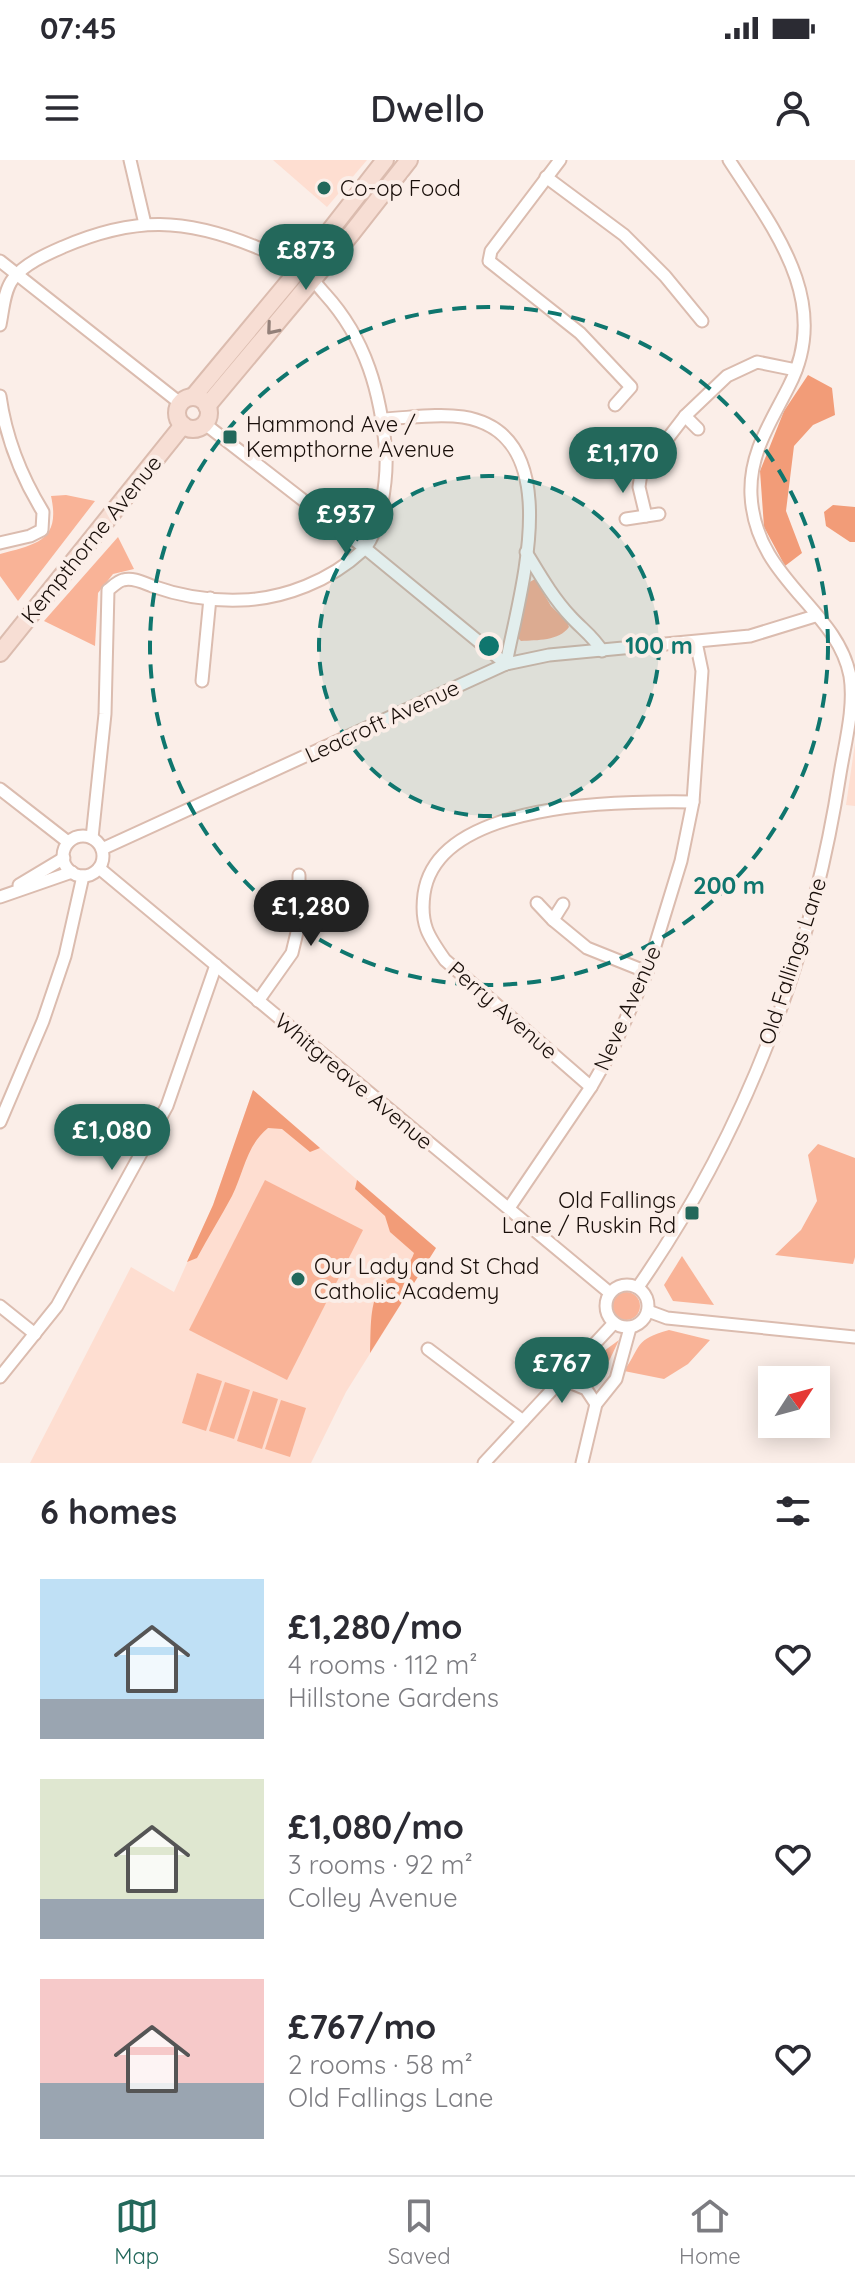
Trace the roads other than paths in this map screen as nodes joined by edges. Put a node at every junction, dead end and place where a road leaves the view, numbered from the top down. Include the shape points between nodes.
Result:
1 (130, 160) edge
2 (385, 160) edge
3 (409, 160) edge
4 (560, 160) edge
5 (729, 160) edge
6 (546, 177) junction
7 (145, 224) junction
8 (0, 261) edge
9 (300, 268) junction
10 (9, 279) edge
11 (313, 280) junction
12 (702, 321) dead end
13 (0, 325) edge
14 (796, 370) junction
15 (0, 396) edge
16 (194, 402) junction
17 (615, 405) dead end
18 (685, 416) junction
19 (383, 419) junction
20 (205, 424) junction
21 (183, 425) junction
22 (698, 429) dead end
23 (659, 514) dead end
24 (646, 516) junction
25 (626, 519) dead end
26 (0, 543) edge
27 (366, 549) junction
28 (526, 552) junction
29 (210, 598) junction
30 (815, 616) junction
31 (696, 642) junction
32 (602, 651) junction
33 (0, 653) edge
34 (506, 664) junction
35 (202, 681) dead end
36 (0, 789) edge
37 (693, 802) junction
38 (92, 838) junction
39 (68, 842) junction
40 (102, 849) junction
41 (64, 858) junction
42 (99, 868) junction
43 (78, 874) junction
44 (299, 875) dead end
45 (1, 897) edge
46 (537, 903) dead end
47 (563, 904) dead end
48 (553, 920) junction
49 (216, 965) junction
50 (647, 972) junction
51 (258, 1001) junction
52 (591, 1087) junction
53 (0, 1122) edge
54 (509, 1208) junction
55 (638, 1287) junction
56 (610, 1293) junction
57 (0, 1306) edge
58 (648, 1311) junction
59 (614, 1323) junction
60 (630, 1328) junction
61 (35, 1334) junction
62 (855, 1337) edge
63 (428, 1349) dead end
64 (0, 1377) edge
65 (562, 1379) junction
66 (596, 1404) junction
67 (523, 1421) junction
68 (484, 1463) edge
69 (582, 1463) edge

1 - 7 street
2 - 9 street
3 - 11 street
4 - 6 street
5 - 14 street, Old Fallings Lane via 778,238 799,284 804,326
6 - 12 street via 624,235
6 - 17 street via 489,261 580,333 631,387
7 - 9 street via 213,231
7 - 10 street via 93,234
8 - 10 street
9 - 11 street
9 - 16 street
10 - 13 street
10 - 16 street
11 -> 16 street
11 - 19 street via 352,329 372,372
14 - 18 street via 757,362 727,376
14 - 30 street, Old Fallings Lane via 757,448 751,499 764,547
15 - 26 street via 22,477 44,518 36,534
16 - 20 street via 209,414
16 - 21 street via 177,415
18 - 22 street
18 - 24 street via 641,473
19 - 27 street via 387,467 375,530
19 - 28 street via 464,417 510,441 530,490
20 - 21 street via 196,429
20 - 27 street
21 - 33 street, Kempthorne Avenue
23 - 24 street
24 - 25 street
27 - 29 street via 296,590 265,598
27 - 34 street
28 - 32 street via 548,589
28 - 34 street
29 - 35 street
29 - 38 street via 174,594 134,580 108,590 105,714
30 - 31 street, Leacroft Avenue via 750,636
30 - 55 street, Old Fallings Lane via 841,652 852,689 821,870 787,990 746,1097 689,1209
31 - 32 street, Leacroft Avenue
31 - 37 street, Neve Avenue via 702,671
32 - 34 street, Leacroft Avenue
34 - 40 street, Leacroft Avenue
36 - 39 street
37 - 50 street, Neve Avenue
37 - 52 street, Perry Avenue via 620,801 504,822 450,847 426,883 426,934 445,960
38 - 39 street
38 - 40 street
39 - 41 street
40 - 42 street
41 - 43 street
41 - 45 street
42 - 43 street
42 - 49 street, Whitgreave Avenue
43 - 45 street
43 - 53 street via 65,956
44 - 51 street via 299,924 292,953
46 - 48 street
47 - 48 street
48 - 50 street via 587,948
49 - 51 street, Whitgreave Avenue
49 - 61 street via 167,1106 57,1306
50 - 52 street, Neve Avenue
51 - 54 street, Whitgreave Avenue
52 - 54 street, Neve Avenue
54 - 56 street, Whitgreave Avenue
55 - 56 street via 623,1285
55 - 58 street via 647,1298
56 - 59 street via 606,1312
57 - 61 street
58 - 60 street via 642,1323
58 - 62 street via 667,1318
59 - 60 street
59 - 65 street
60 - 66 street via 616,1379
61 - 64 street
63 - 67 street
65 - 66 street via 586,1389
65 - 67 street
66 - 69 street
67 - 68 street

